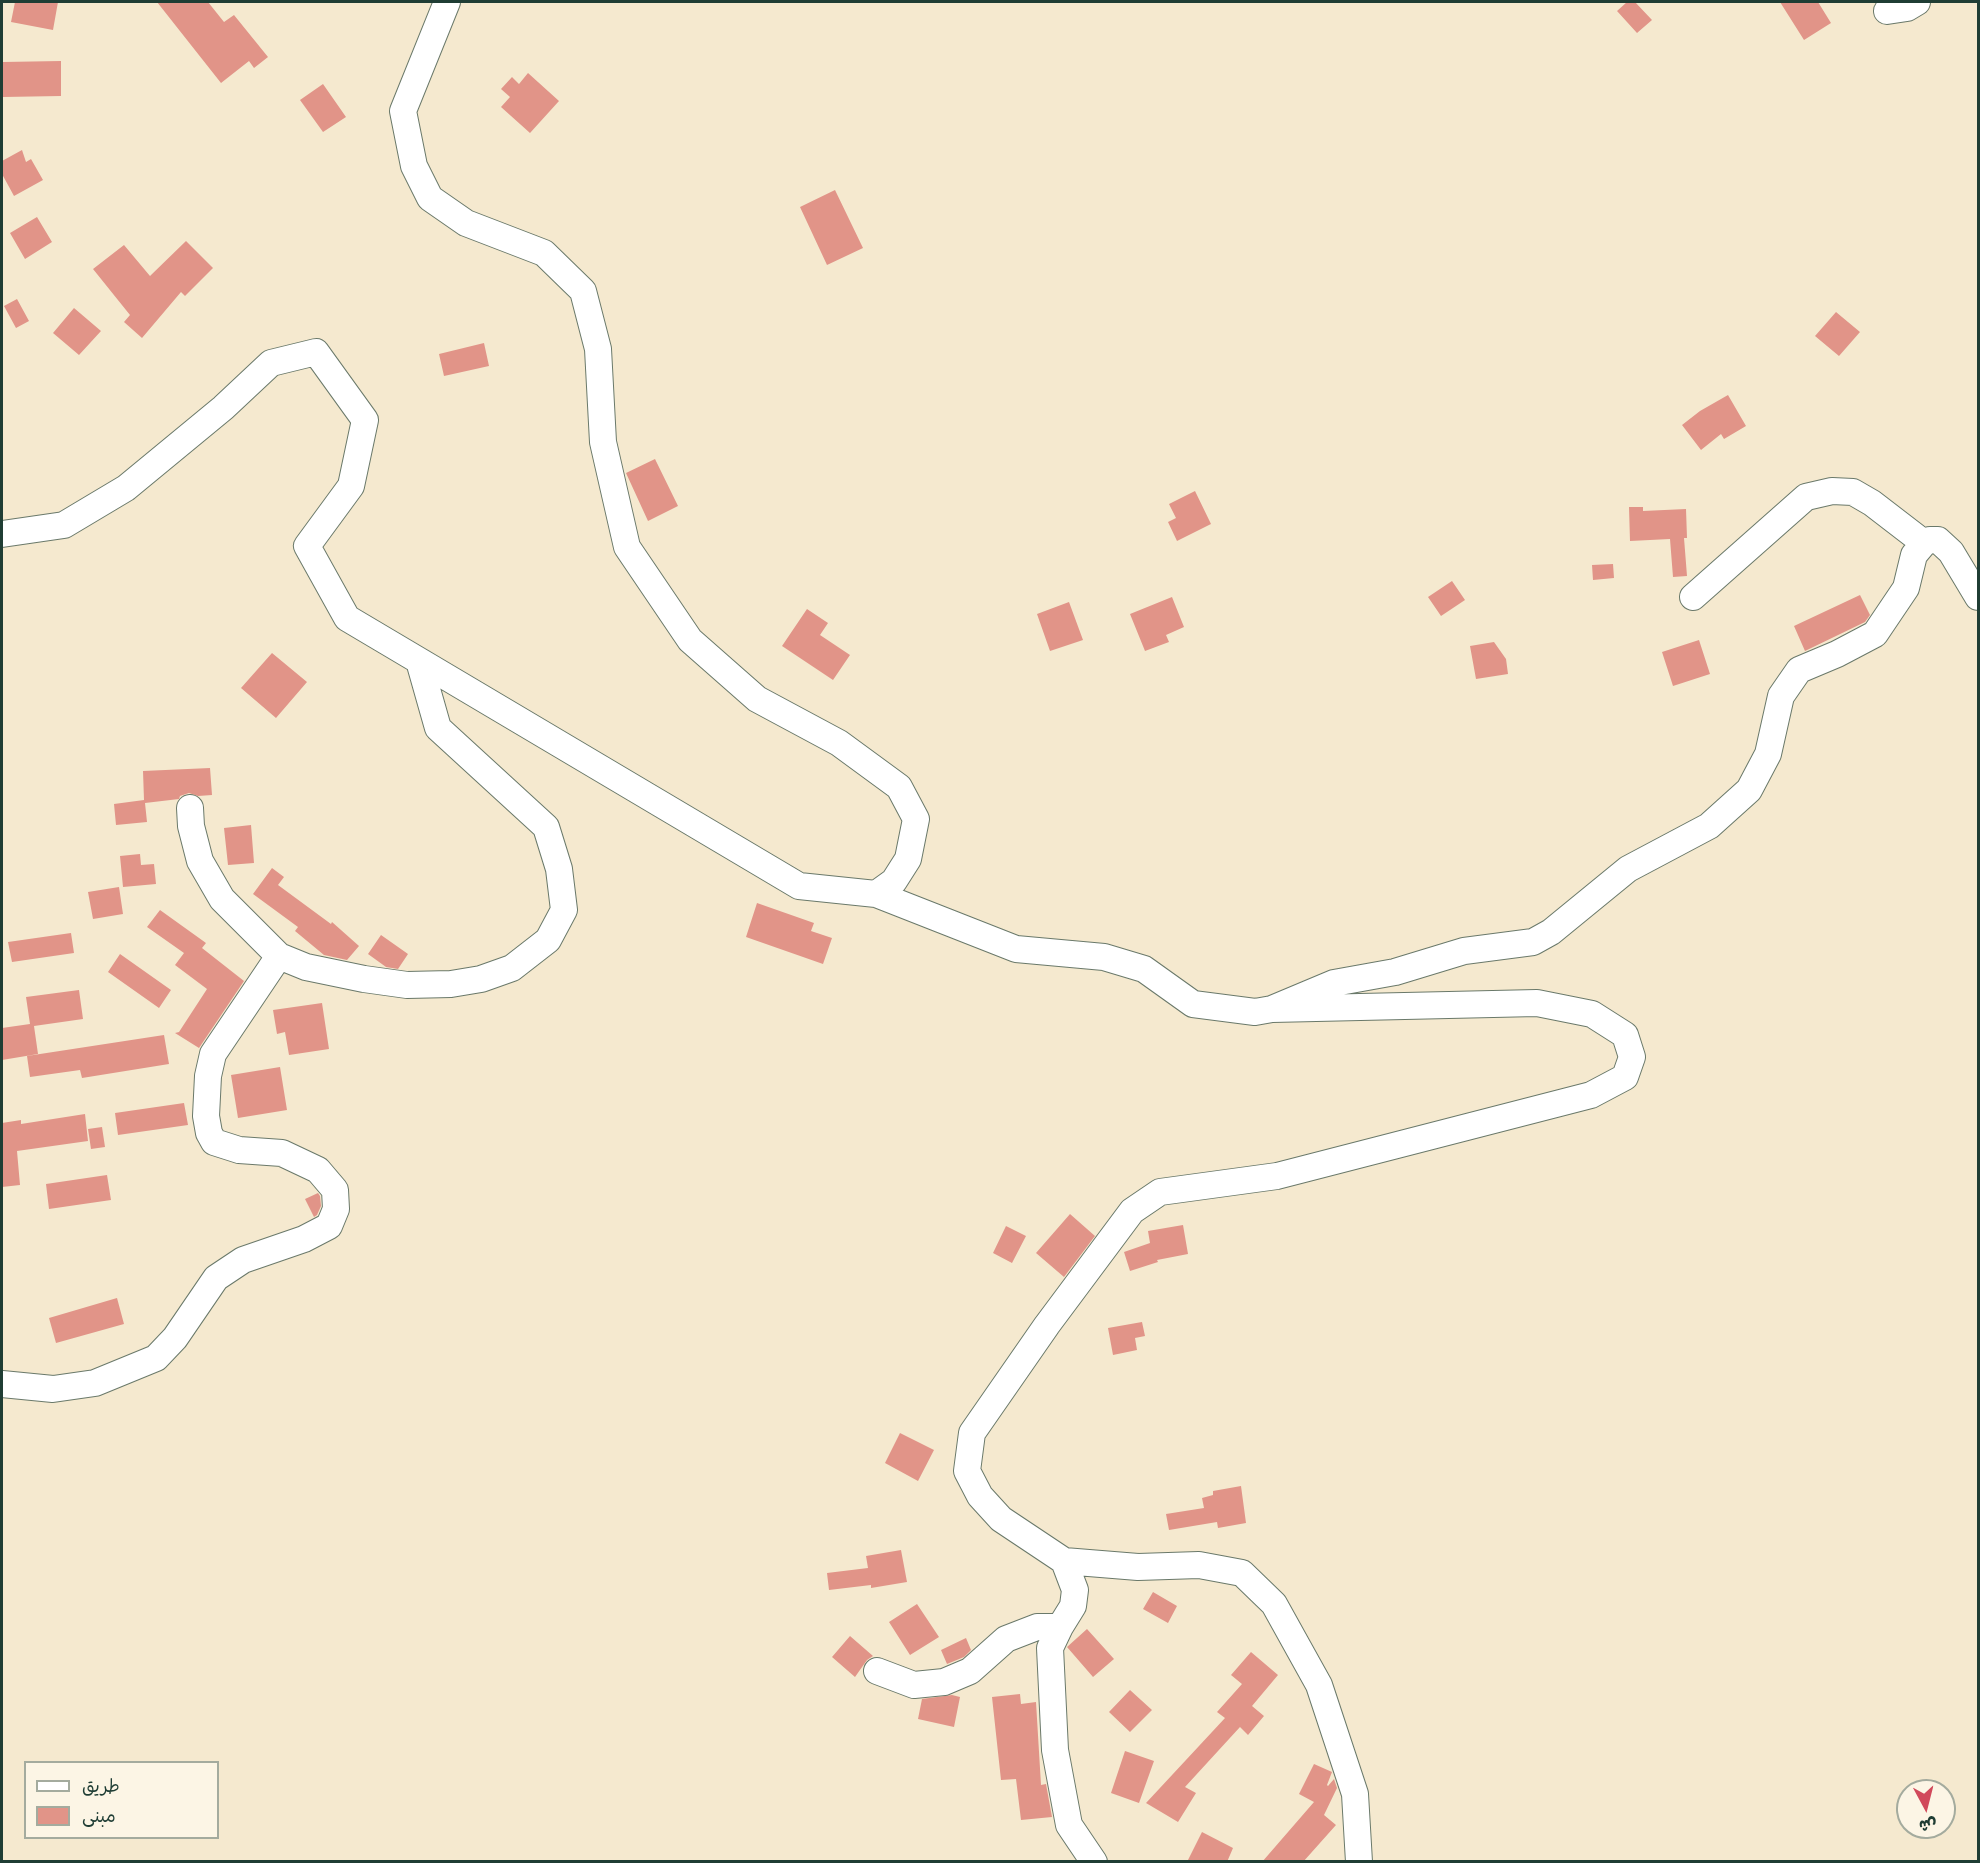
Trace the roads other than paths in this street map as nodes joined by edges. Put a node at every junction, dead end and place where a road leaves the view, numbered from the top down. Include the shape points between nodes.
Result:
1 (447, 2) edge
2 (1917, 2) edge
3 (1887, 11) dead end
4 (2, 534) edge
5 (1924, 543) junction
6 (1694, 597) dead end
7 (1978, 597) edge
8 (419, 661) junction
9 (190, 808) dead end
10 (876, 894) junction
11 (279, 956) junction
12 (1272, 1009) junction
13 (2, 1384) edge
14 (1064, 1561) junction
15 (1060, 1627) junction
16 (878, 1671) dead end
17 (1094, 1862) edge
18 (1359, 1862) edge

1 - 10 street via 403,111 414,166 430,198 466,223 544,253 583,291 598,349 603,442 627,547 690,640 757,699 839,743 899,788 916,819 908,859 894,881
2 - 3 street
4 - 8 street via 64,525 126,488 271,363 315,352 365,420 351,486 307,546 347,618
5 - 6 street via 1853,492 1806,496
5 - 7 street via 1938,540 1951,552
5 - 12 street via 1914,555 1906,588 1875,634 1799,670 1781,696 1768,754 1749,790 1709,826 1628,868 1551,932 1533,942 1464,951 1395,972 1334,983
8 - 10 street via 799,886
8 - 11 street via 438,728 546,827 559,869 564,910 548,940 512,968 451,984 407,985 364,979 306,967
9 - 11 street via 200,861 222,899
10 - 12 street via 1016,949 1104,957 1144,969 1193,1004 1255,1012
11 - 13 street via 213,1054 208,1076 209,1133 214,1142 231,1148 282,1153 318,1170 335,1190 336,1209 329,1226 243,1260 216,1278 175,1338 156,1358 95,1383 53,1389
12 - 14 street via 1537,1003 1592,1014 1625,1035 1632,1057 1625,1077 1592,1095 1277,1176 1160,1192 1132,1211 972,1433 966,1471 980,1496 1001,1519
14 - 15 street via 1076,1590 1073,1606
14 - 18 street via 1138,1567 1199,1565 1242,1574 1274,1604 1319,1685 1330,1718 1355,1794
15 - 16 street via 1037,1627 1006,1639 970,1671 944,1682 914,1685
15 - 17 street via 1050,1648 1055,1750 1069,1825

